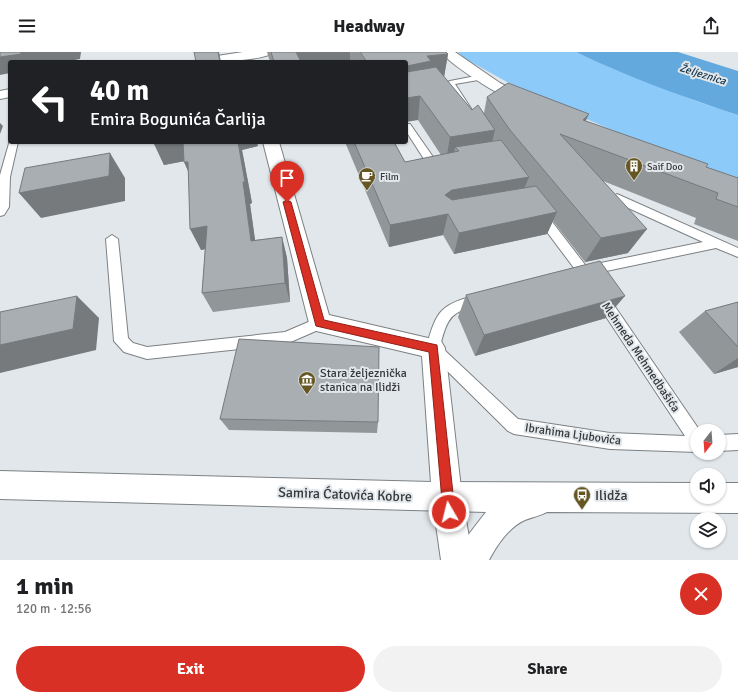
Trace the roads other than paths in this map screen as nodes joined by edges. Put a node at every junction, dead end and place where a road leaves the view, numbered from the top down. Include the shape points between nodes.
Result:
1 (267, 52) edge
2 (447, 52) edge
3 (247, 56) edge
4 (218, 60) edge
5 (481, 77) junction
6 (541, 109) edge
7 (474, 119) edge
8 (408, 128) edge
9 (12, 144) edge
10 (272, 144) edge
11 (451, 165) edge
12 (2, 177) edge
13 (617, 198) edge
14 (530, 202) edge
15 (0, 212) edge
16 (112, 239) dead end
17 (715, 244) junction
18 (738, 253) edge
19 (583, 271) junction
20 (568, 275) edge
21 (495, 295) edge
22 (320, 323) junction
23 (433, 348) junction
24 (690, 430) edge
25 (738, 442) edge
26 (726, 443) edge
27 (690, 444) edge
28 (0, 485) edge
29 (447, 497) junction
30 (550, 498) junction
31 (738, 498) edge
32 (457, 560) edge
33 (472, 560) edge

1 - 3 street
2 - 5 street
3 - 4 street
5 - 6 street via 505,93
5 - 7 lane via 447,84
8 - 11 lane via 435,168
9 - 12 lane
10 - 22 street
12 - 15 lane via 4,207
13 - 17 lane
14 - 19 lane, Mehmeda Mehmedbašića
16 - 22 lane via 121,341 129,348 147,353 286,338
17 - 18 lane
17 - 19 lane
19 - 20 lane
19 - 24 lane, Mehmeda Mehmedbašića
21 - 23 lane via 448,310 441,319
22 - 23 street
23 - 27 lane, Ibrahima Ljubovića via 514,426 610,441
23 - 29 street
25 - 26 lane
28 - 29 street, Samira Ćatovića Kobre
29 - 30 street, Samira Ćatovića Kobre
29 - 32 street
30 - 31 street, Samira Ćatovića Kobre
30 - 33 street via 515,509 493,525

